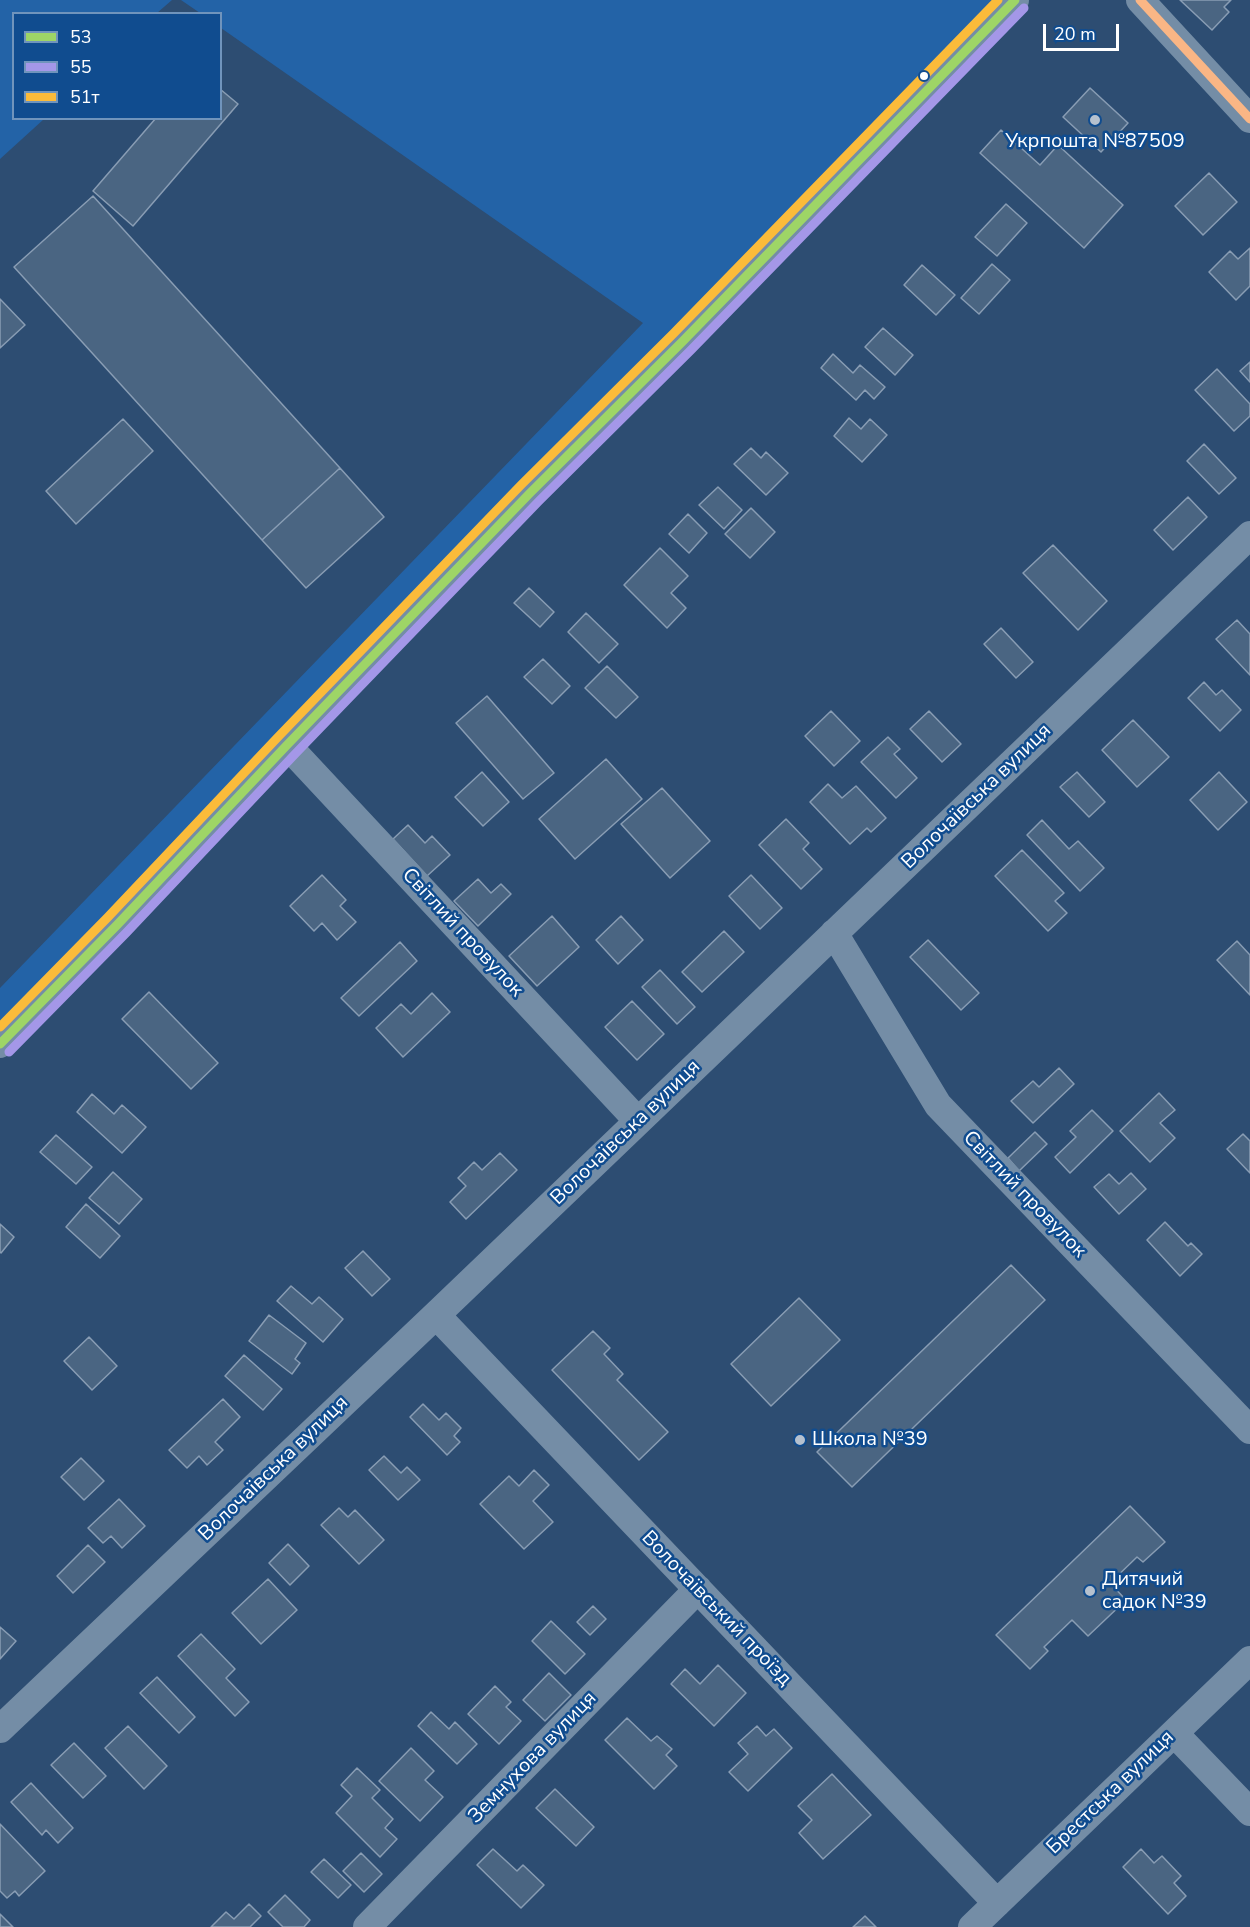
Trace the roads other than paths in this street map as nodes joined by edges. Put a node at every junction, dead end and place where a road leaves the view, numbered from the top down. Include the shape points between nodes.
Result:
1 (1014, 0) edge
2 (1140, 0) edge
3 (1250, 119) edge
4 (1250, 536) edge
5 (287, 745) junction
6 (834, 933) junction
7 (0, 1044) edge
8 (638, 1121) junction
9 (436, 1315) junction
10 (1250, 1430) edge
11 (698, 1589) junction
12 (1250, 1660) edge
13 (0, 1729) edge
14 (1173, 1733) junction
15 (1250, 1812) edge
16 (997, 1903) junction
17 (368, 1927) edge
18 (972, 1927) edge

1 - 5 street
2 - 3 street
4 - 6 street, Волочаївська вулиця
5 - 7 street
5 - 8 street, Світлий провулок
6 - 8 street, Волочаївська вулиця
6 - 10 street, Світлий провулок via 938,1105
8 - 9 street, Волочаївська вулиця
9 - 11 street, Волочаївський проїзд
9 - 13 street, Волочаївська вулиця
11 - 16 street, Волочаївський проїзд
11 - 17 street, Земнухова вулиця
12 - 14 street, Брестська вулиця
14 - 15 street
14 - 16 street, Брестська вулиця
16 - 18 street, Брестська вулиця

